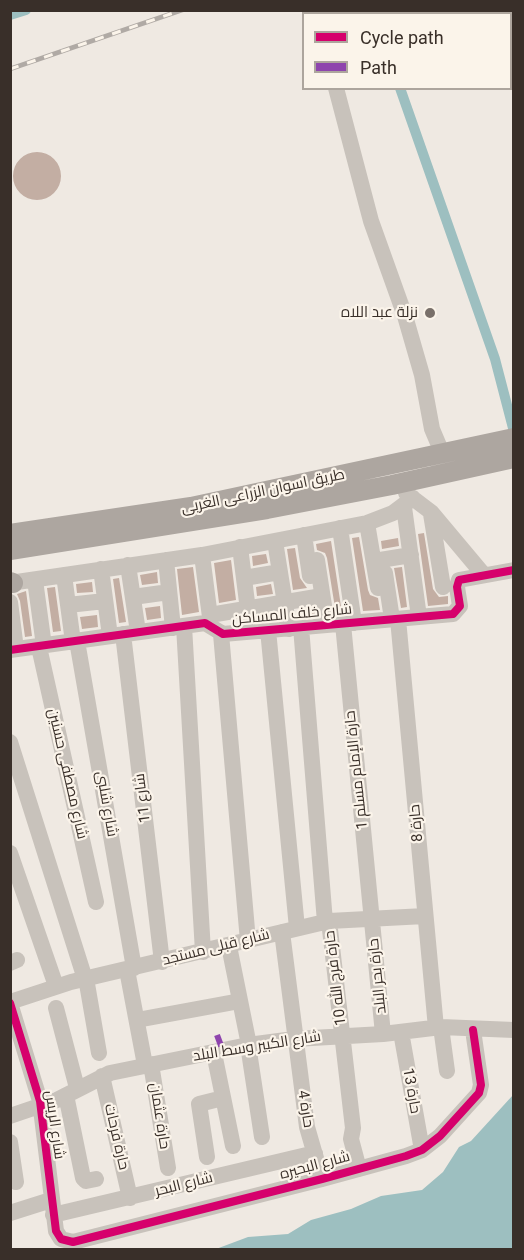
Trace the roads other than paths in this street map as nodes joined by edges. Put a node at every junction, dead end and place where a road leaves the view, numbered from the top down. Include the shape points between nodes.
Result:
1 (337, 90) edge
2 (507, 439) edge
3 (443, 455) junction
4 (509, 459) edge
5 (392, 485) junction
6 (409, 502) junction
7 (431, 512) junction
8 (367, 523) junction
9 (340, 528) junction
10 (10, 534) edge
11 (304, 535) junction
12 (275, 541) junction
13 (240, 547) junction
14 (10, 550) edge
15 (202, 555) junction
16 (344, 555) junction
17 (411, 555) junction
18 (166, 560) junction
19 (378, 560) junction
20 (312, 561) junction
21 (128, 565) junction
22 (101, 570) junction
23 (513, 570) edge
24 (280, 572) junction
25 (483, 574) junction
26 (64, 575) junction
27 (244, 578) junction
28 (35, 580) junction
29 (450, 586) junction
30 (382, 588) junction
31 (169, 592) junction
32 (416, 592) junction
33 (350, 593) junction
34 (11, 596) edge
35 (133, 597) junction
36 (318, 597) junction
37 (105, 601) junction
38 (285, 602) junction
39 (68, 605) junction
40 (248, 609) junction
41 (419, 617) junction
42 (395, 619) junction
43 (341, 624) junction
44 (214, 625) junction
45 (179, 627) junction
46 (295, 628) junction
47 (259, 631) junction
48 (124, 634) junction
49 (75, 641) junction
50 (41, 646) junction
51 (13, 650) edge
52 (10, 742) edge
53 (10, 853) edge
54 (96, 902) dead end
55 (425, 916) junction
56 (372, 917) junction
57 (327, 922) junction
58 (290, 930) junction
59 (248, 941) junction
60 (229, 946) junction
61 (204, 952) junction
62 (162, 962) junction
63 (131, 969) junction
64 (85, 979) junction
65 (56, 986) junction
66 (240, 1001) junction
67 (10, 1003) edge
68 (57, 1008) dead end
69 (137, 1020) junction
70 (438, 1028) junction
71 (513, 1029) edge
72 (473, 1030) junction
73 (401, 1032) junction
74 (384, 1034) junction
75 (343, 1035) junction
76 (294, 1039) junction
77 (248, 1045) junction
78 (99, 1053) dead end
79 (214, 1053) junction
80 (148, 1064) junction
81 (447, 1071) dead end
82 (102, 1076) junction
83 (71, 1092) junction
84 (223, 1098) junction
85 (40, 1106) junction
86 (10, 1116) edge
87 (262, 1137) dead end
88 (10, 1142) edge
89 (233, 1146) dead end
90 (422, 1150) junction
91 (315, 1153) junction
92 (207, 1156) dead end
93 (168, 1168) dead end
94 (358, 1169) junction
95 (96, 1179) dead end
96 (322, 1179) junction
97 (16, 1182) dead end
98 (130, 1198) junction
99 (52, 1208) junction
100 (10, 1213) edge
101 (73, 1242) joint

1 - 3 street via 371,221 405,316 432,429
2 - 3 main road, طريق اسوان الزراعى الغربى
3 - 10 main road, طريق اسوان الزراعى الغربى via 165,512
4 - 5 main road, طريق اسوان الزراعى الغربى
5 - 6 street
5 - 14 main road, طريق اسوان الزراعى الغربى
6 - 7 street
6 - 8 street
6 - 17 street
7 - 25 street
7 - 29 street
8 - 9 street
8 - 19 street, حارة 8
9 - 11 street
9 - 16 street
11 - 12 street
11 - 20 street
12 - 13 street
12 - 24 street, حارة فرج الله 10
13 - 15 street
13 - 27 street
15 - 18 street
15 - 44 street
16 - 20 street
16 - 33 street
17 - 19 street
17 - 32 street
18 - 21 street
18 - 31 street
19 - 30 street, حارة 8
20 - 36 street
21 - 22 street
21 - 35 street
22 - 26 street
22 - 37 street
23 - 25 street
24 - 27 street
24 - 38 street, حارة فرج الله 10
25 - 29 street
26 - 28 street
26 - 39 street, شارع شلبى
27 - 40 street
28 - 34 street
28 - 50 street, شارع مصطفى حسنين
29 - 32 street
29 - 41 street, شارع خلف المساكن via 460,603 456,612
30 - 33 street
30 - 42 street, حارة 8
31 - 35 street
31 - 45 street
32 - 41 street
33 - 43 street
34 - 51 street
35 - 48 street
36 - 38 street
36 - 43 street
37 - 39 street
37 - 48 street
38 - 40 street
38 - 46 street, حارة فرج الله 10
39 - 49 street, شارع شلبى
40 - 44 street
40 - 47 street
41 - 42 street, شارع خلف المساكن
42 - 43 street, شارع خلف المساكن
42 - 55 street, حارة 8
43 - 46 street, شارع خلف المساكن
43 - 56 street, حارة الإمام مسلم 1
44 - 45 street, شارع خلف المساكن
44 - 47 street, شارع خلف المساكن
44 - 59 street
45 - 48 street, شارع خلف المساكن
45 - 61 street
46 - 47 street, شارع خلف المساكن
46 - 57 street, حارة فرج الله 10
47 - 58 street
48 - 49 street, شارع خلف المساكن
48 - 62 street, شارع 11
49 - 50 street, شارع خلف المساكن
49 - 63 street, شارع شلبى
50 - 51 street, شارع خلف المساكن
50 - 54 street, شارع مصطفى حسنين
52 - 64 street
53 - 65 street
55 - 56 street, شارع قبلى مستجد
55 - 70 street, حارة 8
56 - 57 street, شارع قبلى مستجد
56 - 74 street, حارة بحر البلد
57 - 58 street, شارع قبلى مستجد
57 - 75 street, حارة فرج الله 10
58 - 59 street, شارع قبلى مستجد
58 - 76 street
59 - 60 street, شارع قبلى مستجد
60 - 61 street, شارع قبلى مستجد
60 - 66 street
61 - 62 street, شارع قبلى مستجد
62 - 63 street, شارع قبلى مستجد
63 - 64 street, شارع قبلى مستجد
63 - 69 street, حارة عثمان
64 - 65 street, شارع قبلى مستجد
64 - 78 street
65 - 67 street, شارع قبلى مستجد
66 - 69 street
66 - 77 street
67 - 85 street, شارع الريس
68 - 83 street
69 - 80 street, حارة عثمان
70 - 72 street, شارع الكبير وسط البلد
70 - 73 street, شارع الكبير وسط البلد
70 - 81 street, حارة 8
71 - 72 street, شارع الكبير وسط البلد
72 - 90 street, شارع البحيره via 479,1093
73 - 74 street, شارع الكبير وسط البلد
73 - 90 street, حارة 13
74 - 75 street, شارع الكبير وسط البلد
75 - 76 street, شارع الكبير وسط البلد
75 - 94 street, حارة فرج الله 10 via 351,1139
76 - 77 street, شارع الكبير وسط البلد
76 - 91 street, حارة 4 via 307,1127
77 - 79 street, شارع الكبير وسط البلد
77 - 87 street
79 - 80 street, شارع الكبير وسط البلد
79 - 84 street
80 - 82 street, شارع الكبير وسط البلد
80 - 93 street, حارة عثمان
82 - 83 street, شارع الكبير وسط البلد
82 - 98 street, حارة فرحات
83 - 85 street, شارع الكبير وسط البلد
83 - 95 street via 83,1178
84 - 89 street
84 - 92 street via 199,1104
85 - 86 street, شارع الكبير وسط البلد
85 - 99 street, شارع الريس
88 - 97 street
90 - 94 street, شارع البحيره
91 - 96 street, حارة 4
91 - 98 street, شارع البحر
94 - 96 street, شارع البحيره
96 - 101 street, شارع البحيره
98 - 99 street, شارع البحر
99 - 100 street, شارع البحر
99 - 101 street, شارع الريس via 59,1237

